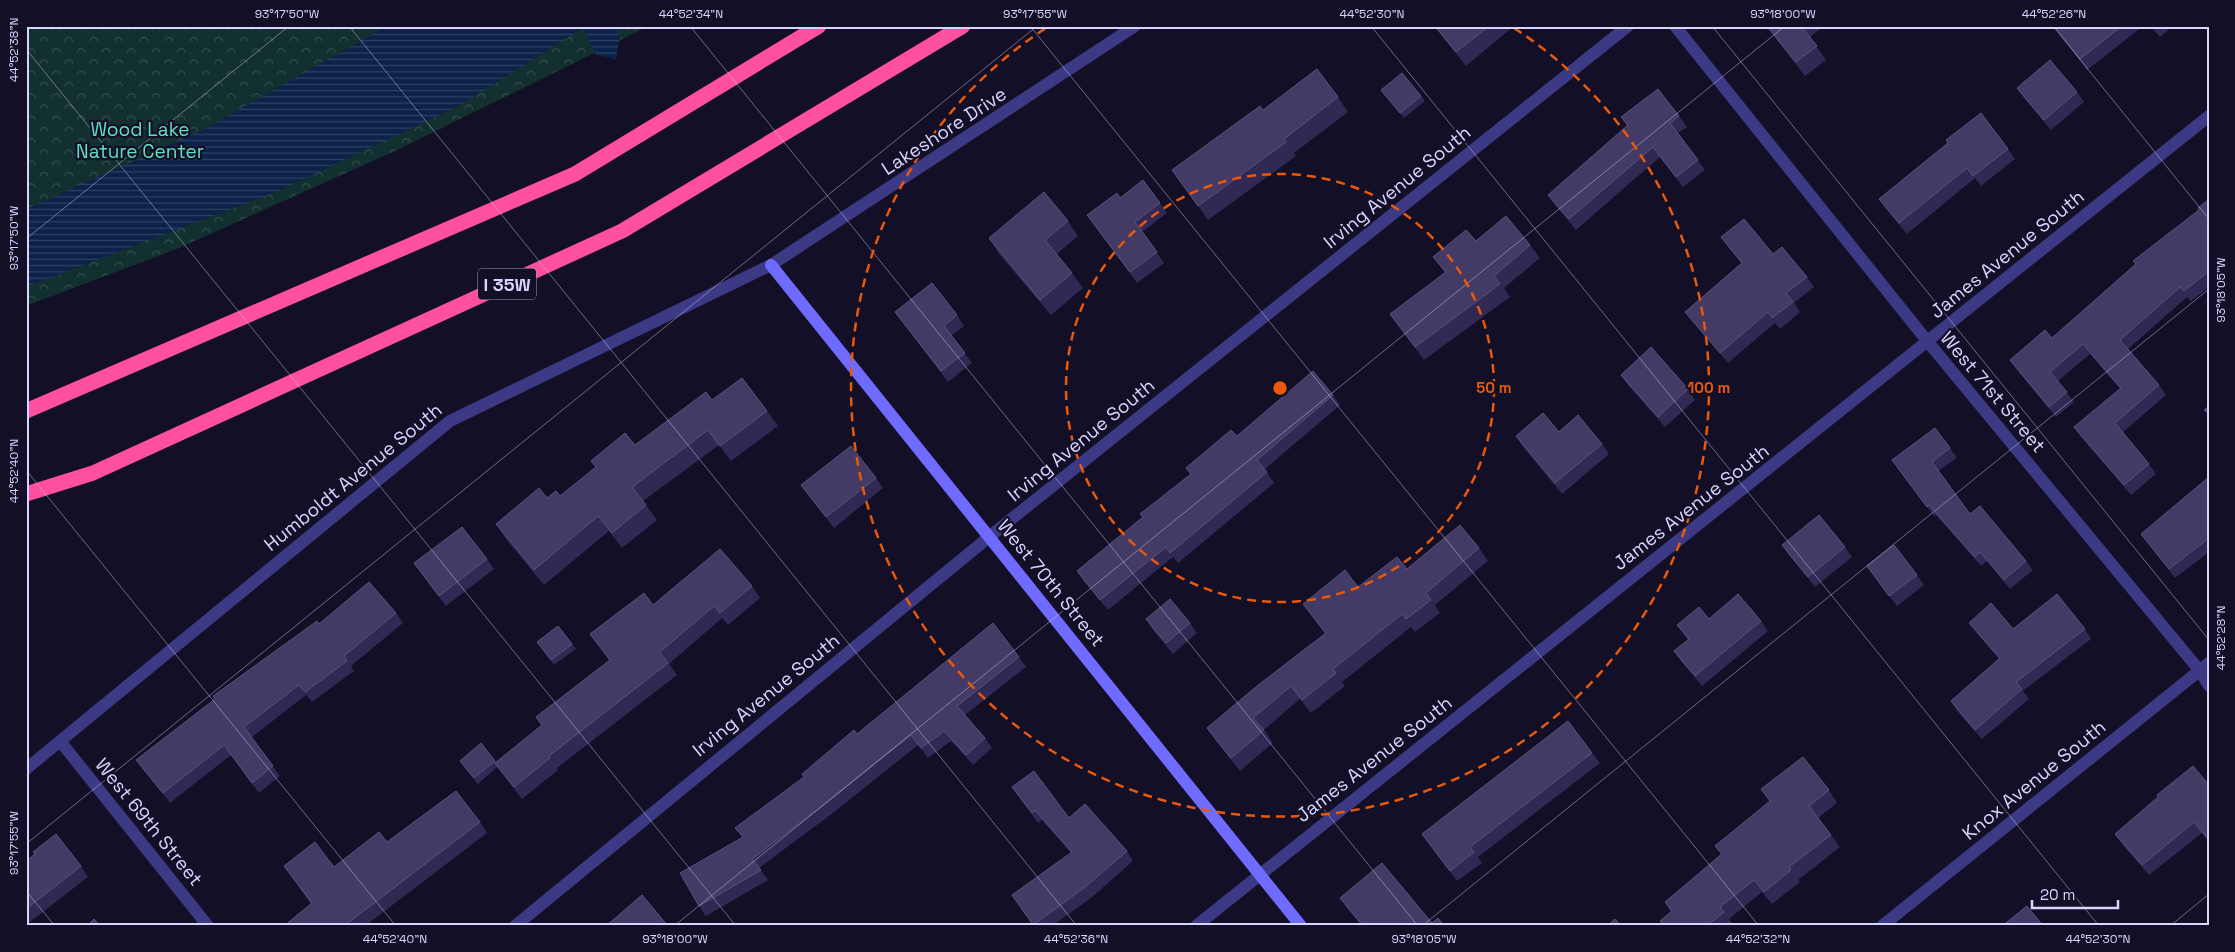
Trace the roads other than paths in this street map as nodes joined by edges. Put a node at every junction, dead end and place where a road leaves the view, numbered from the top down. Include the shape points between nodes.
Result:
1 (818, 26) edge
2 (963, 26) edge
3 (1135, 26) edge
4 (1628, 26) edge
5 (1675, 26) edge
6 (2209, 116) edge
7 (771, 265) junction
8 (1928, 342) junction
9 (26, 411) edge
10 (26, 494) edge
11 (990, 537) junction
12 (2204, 667) edge
13 (2209, 686) edge
14 (60, 741) junction
15 (26, 769) edge
16 (1259, 874) junction
17 (208, 926) edge
18 (514, 926) edge
19 (1196, 926) edge
20 (1301, 926) edge
21 (1882, 926) edge

1 - 9 highway via 575,174
2 - 10 highway, I 35W via 622,231 93,473
3 - 7 street, Lakeshore Drive
4 - 11 street, Irving Avenue South
5 - 8 street, West 71st Street
6 - 8 street, James Avenue South
7 - 11 street, West 70th Street
7 - 14 street, Humboldt Avenue South via 450,420
8 - 12 street, West 71st Street
8 - 16 street, James Avenue South
11 - 16 street, West 70th Street
11 - 18 street, Irving Avenue South
12 - 13 street, West 71st Street
12 - 21 street, Knox Avenue South
14 - 15 street, Humboldt Avenue South
14 - 17 street, West 69th Street
16 - 19 street, James Avenue South
16 - 20 street, West 70th Street

